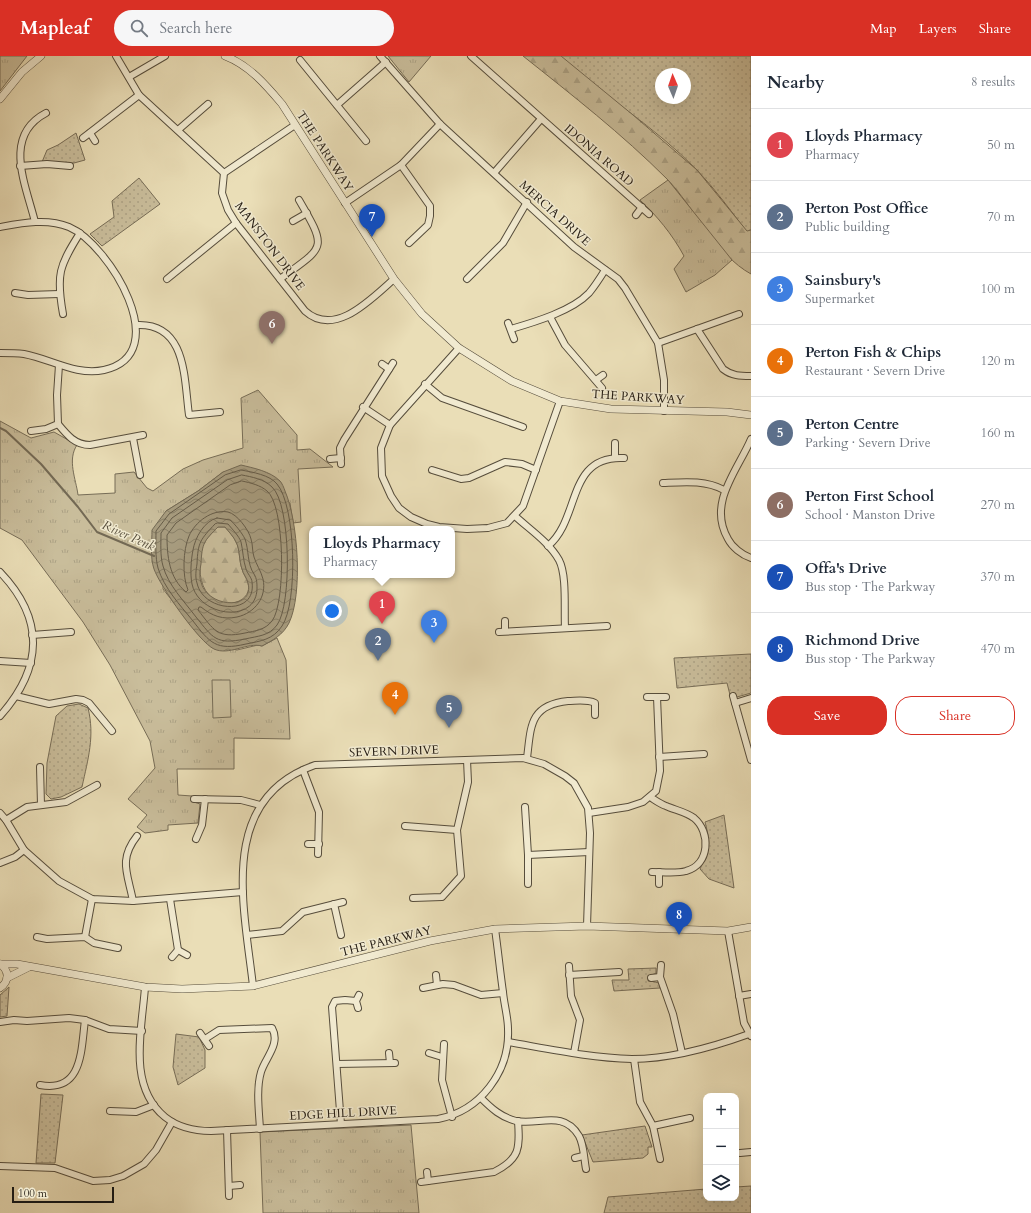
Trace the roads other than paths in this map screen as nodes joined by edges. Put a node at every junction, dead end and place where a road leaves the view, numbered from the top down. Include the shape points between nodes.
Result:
1 (42, 56) edge
2 (116, 56) edge
3 (165, 56) edge
4 (225, 56) edge
5 (380, 56) edge
6 (471, 56) edge
7 (233, 58) edge
8 (300, 60) dead end
9 (386, 62) junction
10 (129, 76) junction
11 (139, 95) junction
12 (0, 99) edge
13 (208, 104) dead end
14 (337, 105) junction
15 (46, 113) dead end
16 (541, 119) junction
17 (440, 124) junction
18 (295, 125) junction
19 (178, 130) junction
20 (90, 133) junction
21 (83, 138) dead end
22 (95, 141) dead end
23 (366, 141) dead end
24 (401, 165) junction
25 (20, 166) junction
26 (70, 166) dead end
27 (494, 172) junction
28 (224, 173) junction
29 (299, 200) dead end
30 (527, 202) junction
31 (345, 203) junction
32 (642, 207) junction
33 (306, 213) junction
34 (649, 214) dead end
35 (636, 215) dead end
36 (293, 221) dead end
37 (35, 222) junction
38 (236, 223) junction
39 (0, 227) edge
40 (80, 233) junction
41 (408, 243) dead end
42 (604, 270) junction
43 (167, 279) dead end
44 (280, 279) junction
45 (394, 279) junction
46 (468, 279) dead end
47 (15, 293) dead end
48 (59, 294) junction
49 (63, 314) dead end
50 (739, 314) dead end
51 (550, 317) junction
52 (508, 323) dead end
53 (136, 325) junction
54 (512, 329) junction
55 (697, 329) junction
56 (514, 339) dead end
57 (658, 343) junction
58 (459, 348) junction
59 (0, 353) edge
60 (394, 363) dead end
61 (382, 364) dead end
62 (59, 365) junction
63 (389, 369) junction
64 (603, 375) dead end
65 (751, 376) edge
66 (596, 380) junction
67 (425, 384) junction
68 (602, 388) dead end
69 (560, 401) junction
70 (364, 407) junction
71 (664, 411) junction
72 (220, 412) dead end
73 (751, 415) edge
74 (58, 424) junction
75 (390, 425) junction
76 (523, 427) dead end
77 (31, 431) dead end
78 (143, 435) dead end
79 (133, 438) junction
80 (751, 439) edge
81 (615, 443) dead end
82 (615, 457) junction
83 (624, 458) dead end
84 (330, 459) dead end
85 (432, 470) dead end
86 (536, 470) junction
87 (140, 475) dead end
88 (663, 483) dead end
89 (724, 490) junction
90 (515, 516) junction
91 (435, 526) edge
92 (455, 528) edge
93 (548, 546) junction
94 (751, 558) edge
95 (0, 572) edge
96 (505, 621) dead end
97 (607, 626) dead end
98 (565, 627) junction
99 (71, 632) dead end
100 (32, 635) junction
101 (0, 661) edge
102 (31, 663) junction
103 (16, 696) junction
104 (733, 696) dead end
105 (647, 697) dead end
106 (657, 697) junction
107 (666, 697) dead end
108 (751, 698) edge
109 (735, 703) junction
110 (595, 715) dead end
111 (0, 716) edge
112 (112, 732) dead end
113 (704, 754) dead end
114 (696, 755) junction
115 (659, 757) junction
116 (527, 758) junction
117 (751, 759) edge
118 (467, 760) junction
119 (696, 762) dead end
120 (40, 767) dead end
121 (303, 770) junction
122 (97, 785) dead end
123 (650, 797) junction
124 (194, 799) dead end
125 (205, 800) junction
126 (260, 804) junction
127 (42, 805) junction
128 (525, 807) dead end
129 (0, 813) edge
130 (589, 813) junction
131 (6, 820) junction
132 (405, 826) dead end
133 (457, 830) junction
134 (137, 836) dead end
135 (196, 839) dead end
136 (308, 844) dead end
137 (319, 844) junction
138 (24, 850) junction
139 (589, 852) junction
140 (318, 854) dead end
141 (528, 855) junction
142 (0, 863) edge
143 (652, 872) dead end
144 (659, 872) junction
145 (528, 884) dead end
146 (659, 884) dead end
147 (243, 892) junction
148 (413, 898) dead end
149 (92, 899) junction
150 (170, 899) junction
151 (133, 901) junction
152 (342, 902) dead end
153 (334, 904) junction
154 (588, 926) junction
155 (751, 927) edge
156 (495, 929) junction
157 (728, 931) junction
158 (332, 932) dead end
159 (247, 934) junction
160 (37, 937) dead end
161 (85, 937) junction
162 (118, 948) dead end
163 (178, 950) junction
164 (187, 955) dead end
165 (172, 956) dead end
166 (0, 964) edge
167 (661, 965) dead end
168 (569, 966) dead end
169 (29, 967) junction
170 (619, 972) dead end
171 (436, 975) dead end
172 (569, 975) junction
173 (7, 978) junction
174 (652, 978) dead end
175 (660, 978) junction
176 (437, 985) junction
177 (253, 986) junction
178 (145, 987) junction
179 (0, 988) edge
180 (423, 988) dead end
181 (503, 993) junction
182 (751, 994) edge
183 (739, 996) junction
184 (358, 1008) dead end
185 (85, 1020) junction
186 (0, 1022) edge
187 (142, 1031) junction
188 (200, 1033) dead end
189 (750, 1036) edge
190 (205, 1039) junction
191 (508, 1042) junction
192 (444, 1044) dead end
193 (209, 1046) dead end
194 (389, 1053) dead end
195 (429, 1053) dead end
196 (574, 1053) junction
197 (682, 1053) junction
198 (442, 1057) junction
199 (634, 1059) junction
200 (337, 1064) junction
201 (40, 1085) dead end
202 (481, 1098) junction
203 (154, 1106) junction
204 (110, 1111) dead end
205 (452, 1116) junction
206 (690, 1118) dead end
207 (518, 1121) junction
208 (172, 1122) junction
209 (341, 1124) junction
210 (653, 1126) junction
211 (260, 1128) junction
212 (227, 1130) junction
213 (751, 1152) edge
214 (740, 1153) dead end
215 (583, 1156) junction
216 (575, 1158) dead end
217 (660, 1159) dead end
218 (0, 1166) edge
219 (586, 1169) dead end
220 (427, 1172) dead end
221 (240, 1185) dead end
222 (229, 1186) junction
223 (229, 1196) dead end

1 - 12 street via 22,72
2 - 10 street
3 - 10 street
4 - 7 street, THE PARKWAY
5 - 9 street, MERCIA DRIVE
6 - 16 street, IDONIA ROAD
7 - 18 street, THE PARKWAY via 269,88
8 - 14 street
9 - 14 street
9 - 17 street, MERCIA DRIVE
10 - 11 street
11 - 19 street
11 - 20 street
13 - 19 street
14 - 23 street
15 - 25 street via 38,117 24,135 19,156
16 - 27 street
16 - 32 street, IDONIA ROAD
17 - 24 street
17 - 27 street, MERCIA DRIVE
18 - 28 street
18 - 31 street, THE PARKWAY
19 - 28 street
20 - 21 street
20 - 22 street
24 - 31 street
24 - 41 street via 430,206 428,224
25 - 26 street
25 - 37 street
27 - 30 street, MERCIA DRIVE
28 - 38 street, MANSTON DRIVE via 223,198
29 - 33 street
30 - 42 street, MERCIA DRIVE via 574,247
30 - 46 street via 503,243
31 - 45 street, THE PARKWAY
32 - 34 street, IDONIA ROAD
32 - 35 street
33 - 36 street
33 - 44 street via 317,231 318,247 314,254
37 - 39 street
37 - 40 street via 58,224
38 - 43 street
38 - 44 street, MANSTON DRIVE
40 - 48 street via 62,263
40 - 53 street via 95,246 114,270 130,304
42 - 51 street via 588,294
42 - 57 street, MERCIA DRIVE via 618,279 625,288
44 - 45 street, MANSTON DRIVE via 305,311 313,318 324,321 340,319 365,304
45 - 58 street, THE PARKWAY via 422,314
47 - 48 street
48 - 49 street
50 - 55 street
51 - 54 street
51 - 66 street via 565,345
52 - 54 street
53 - 62 street via 134,345 119,364 93,371
53 - 72 street via 158,328 171,338 178,349 189,415
54 - 56 street
55 - 57 street
55 - 65 street via 723,369 737,376
57 - 71 street, MERCIA DRIVE via 664,380
58 - 67 street
58 - 69 street, THE PARKWAY via 512,381
59 - 62 street via 25,354
60 - 63 street
61 - 63 street
62 - 74 street
63 - 70 street
64 - 66 street
66 - 68 street
67 - 75 street
67 - 76 street via 442,398
69 - 71 street, THE PARKWAY via 611,409
69 - 86 street
70 - 75 street
70 - 84 street via 340,448 341,461
71 - 73 street, THE PARKWAY
74 - 77 street
74 - 79 street via 69,438 83,445
75 - 91 street via 382,448 382,476 399,508 411,517
78 - 79 street
79 - 87 street
80 - 89 street
81 - 82 street
82 - 83 street
82 - 93 street via 601,460 581,479 562,532
85 - 86 street via 461,478 469,478 505,462 522,464
86 - 90 street via 523,506
88 - 89 street via 697,482 712,484
89 - 94 street via 721,514 725,535 736,549
90 - 92 street via 498,527
90 - 93 street
93 - 98 street via 562,567
95 - 100 street via 23,602
96 - 98 street via 502,631
97 - 98 street via 597,622
99 - 100 street
100 - 102 street
101 - 102 street
102 - 103 street
103 - 111 street
103 - 112 street via 49,704 83,700 89,703
104 - 109 street
105 - 106 street
106 - 107 street
106 - 115 street
108 - 109 street
109 - 117 street
110 - 116 street via 595,703 588,701 556,702 546,707 533,721
113 - 114 street
114 - 115 street
114 - 119 street
115 - 123 street via 659,781 656,791
116 - 118 street, SEVERN DRIVE
116 - 130 street, SEVERN DRIVE via 565,776 579,792
118 - 121 street, SEVERN DRIVE via 315,765
118 - 133 street via 468,782
120 - 127 street
121 - 126 street, SEVERN DRIVE via 282,781
121 - 137 street via 319,812
122 - 127 street via 66,802
123 - 130 street via 628,808
123 - 144 street via 693,817 702,827 706,839 704,852 696,866 686,871
124 - 125 street
125 - 126 street via 241,800
125 - 135 street via 202,825
126 - 147 street, SEVERN DRIVE via 252,820 245,846
127 - 131 street via 28,807
128 - 141 street
129 - 131 street
130 - 139 street, SEVERN DRIVE
131 - 138 street
132 - 133 street
133 - 148 street via 461,876 442,897
134 - 151 street via 125,859
136 - 137 street
137 - 140 street
138 - 142 street
138 - 149 street via 59,881
139 - 141 street
139 - 154 street, SEVERN DRIVE
141 - 145 street
143 - 144 street
144 - 146 street
147 - 150 street
147 - 159 street, SEVERN DRIVE
149 - 151 street
149 - 161 street
150 - 151 street
150 - 163 street
152 - 153 street
153 - 158 street via 340,933
153 - 159 street via 303,912 282,931
154 - 156 street, THE PARKWAY
154 - 157 street, THE PARKWAY
155 - 157 street, THE PARKWAY
156 - 177 street, THE PARKWAY via 458,935
156 - 181 street, EDGE HILL DRIVE
157 - 183 street
159 - 177 street, SEVERN DRIVE
160 - 161 street
161 - 162 street via 94,943
163 - 164 street
163 - 165 street
166 - 169 street, THE PARKWAY
166 - 173 street via 6,970
167 - 175 street
168 - 172 street
169 - 173 street
169 - 178 street, THE PARKWAY
170 - 172 street
171 - 176 street
172 - 196 street via 571,996 580,1020
173 - 179 street
174 - 175 street
175 - 197 street via 673,1014
176 - 180 street
176 - 181 street via 454,985 481,995
177 - 178 street, THE PARKWAY via 182,989
178 - 187 street, EDGE HILL DRIVE
181 - 191 street, EDGE HILL DRIVE
182 - 183 street
183 - 189 street via 744,1023
184 - 200 street via 357,998 335,1001 332,1007
185 - 186 street via 51,1018
185 - 187 street via 109,1029
185 - 201 street via 80,1058 75,1073 60,1085
187 - 203 street, EDGE HILL DRIVE via 142,1084
188 - 190 street
189 - 197 street
190 - 193 street
190 - 211 street via 219,1030 272,1028 272,1052 262,1070 259,1085
191 - 196 street
191 - 202 street, EDGE HILL DRIVE via 500,1071
192 - 198 street
194 - 200 street via 392,1063
195 - 198 street
196 - 199 street
197 - 199 street
198 - 205 street via 442,1080
199 - 210 street via 640,1102
200 - 209 street
202 - 205 street, EDGE HILL DRIVE
202 - 207 street via 494,1111
203 - 204 street via 136,1112
203 - 208 street, EDGE HILL DRIVE
205 - 209 street, EDGE HILL DRIVE via 413,1121
206 - 210 street
207 - 215 street via 562,1121 579,1136
207 - 220 street via 519,1148 512,1160 502,1168 494,1172 424,1181
208 - 212 street, EDGE HILL DRIVE via 189,1130
208 - 218 street via 156,1150 144,1164 110,1180 93,1180 55,1168
209 - 211 street, EDGE HILL DRIVE
210 - 217 street
211 - 212 street, EDGE HILL DRIVE
212 - 222 street
213 - 214 street
215 - 216 street
215 - 219 street
221 - 222 street
222 - 223 street

